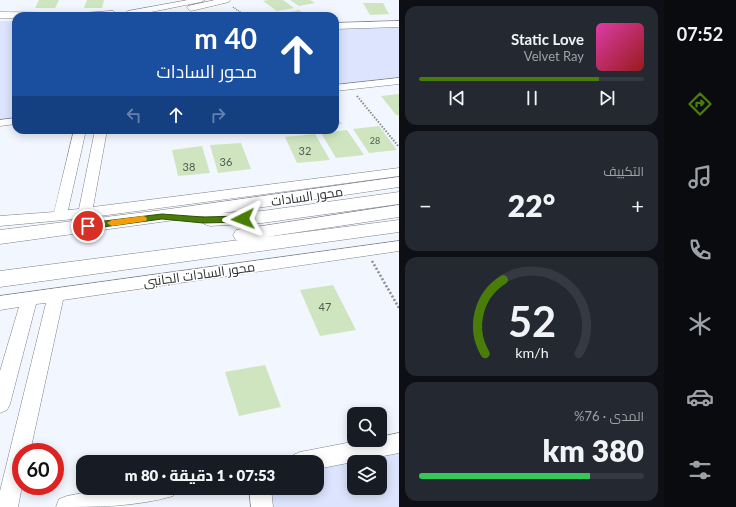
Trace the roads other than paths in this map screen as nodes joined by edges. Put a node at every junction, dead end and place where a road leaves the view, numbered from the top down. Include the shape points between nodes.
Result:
1 (201, 0) edge
2 (225, 0) edge
3 (138, 12) edge
4 (180, 12) edge
5 (0, 16) edge
6 (12, 16) edge
7 (0, 22) edge
8 (12, 22) edge
9 (399, 24) edge
10 (339, 26) edge
11 (399, 81) edge
12 (339, 87) edge
13 (12, 122) edge
14 (0, 123) edge
15 (79, 134) edge
16 (100, 134) edge
17 (399, 172) edge
18 (399, 182) edge
19 (399, 198) edge
20 (399, 211) edge
21 (84, 213) junction
22 (60, 216) junction
23 (162, 216) junction
24 (0, 221) edge
25 (399, 226) edge
26 (0, 238) edge
27 (399, 246) edge
28 (174, 256) junction
29 (0, 279) edge
30 (56, 295) junction
31 (29, 299) junction
32 (0, 303) edge
33 (0, 404) edge
34 (399, 443) edge
35 (324, 457) edge
36 (129, 495) edge
37 (261, 495) edge
38 (7, 507) edge
39 (67, 507) edge
40 (262, 507) edge

1 - 3 street
2 - 4 street
5 - 6 street
7 - 8 street
9 - 10 street
11 - 12 street
13 - 14 street
15 - 22 street
16 - 21 street
17 - 21 street
18 - 23 main road, محور السادات
19 - 23 main road via 243,219 203,220
20 - 28 main road via 269,230 221,240
21 - 22 street
22 - 24 street
23 - 26 main road, محور السادات
25 - 28 main road
27 - 30 street, محور السادات الجانبى
28 - 29 main road
30 - 31 street, محور السادات الجانبى
30 - 38 street
31 - 32 street, محور السادات الجانبى
31 - 33 street
34 - 35 street
36 - 39 street
37 - 40 street

